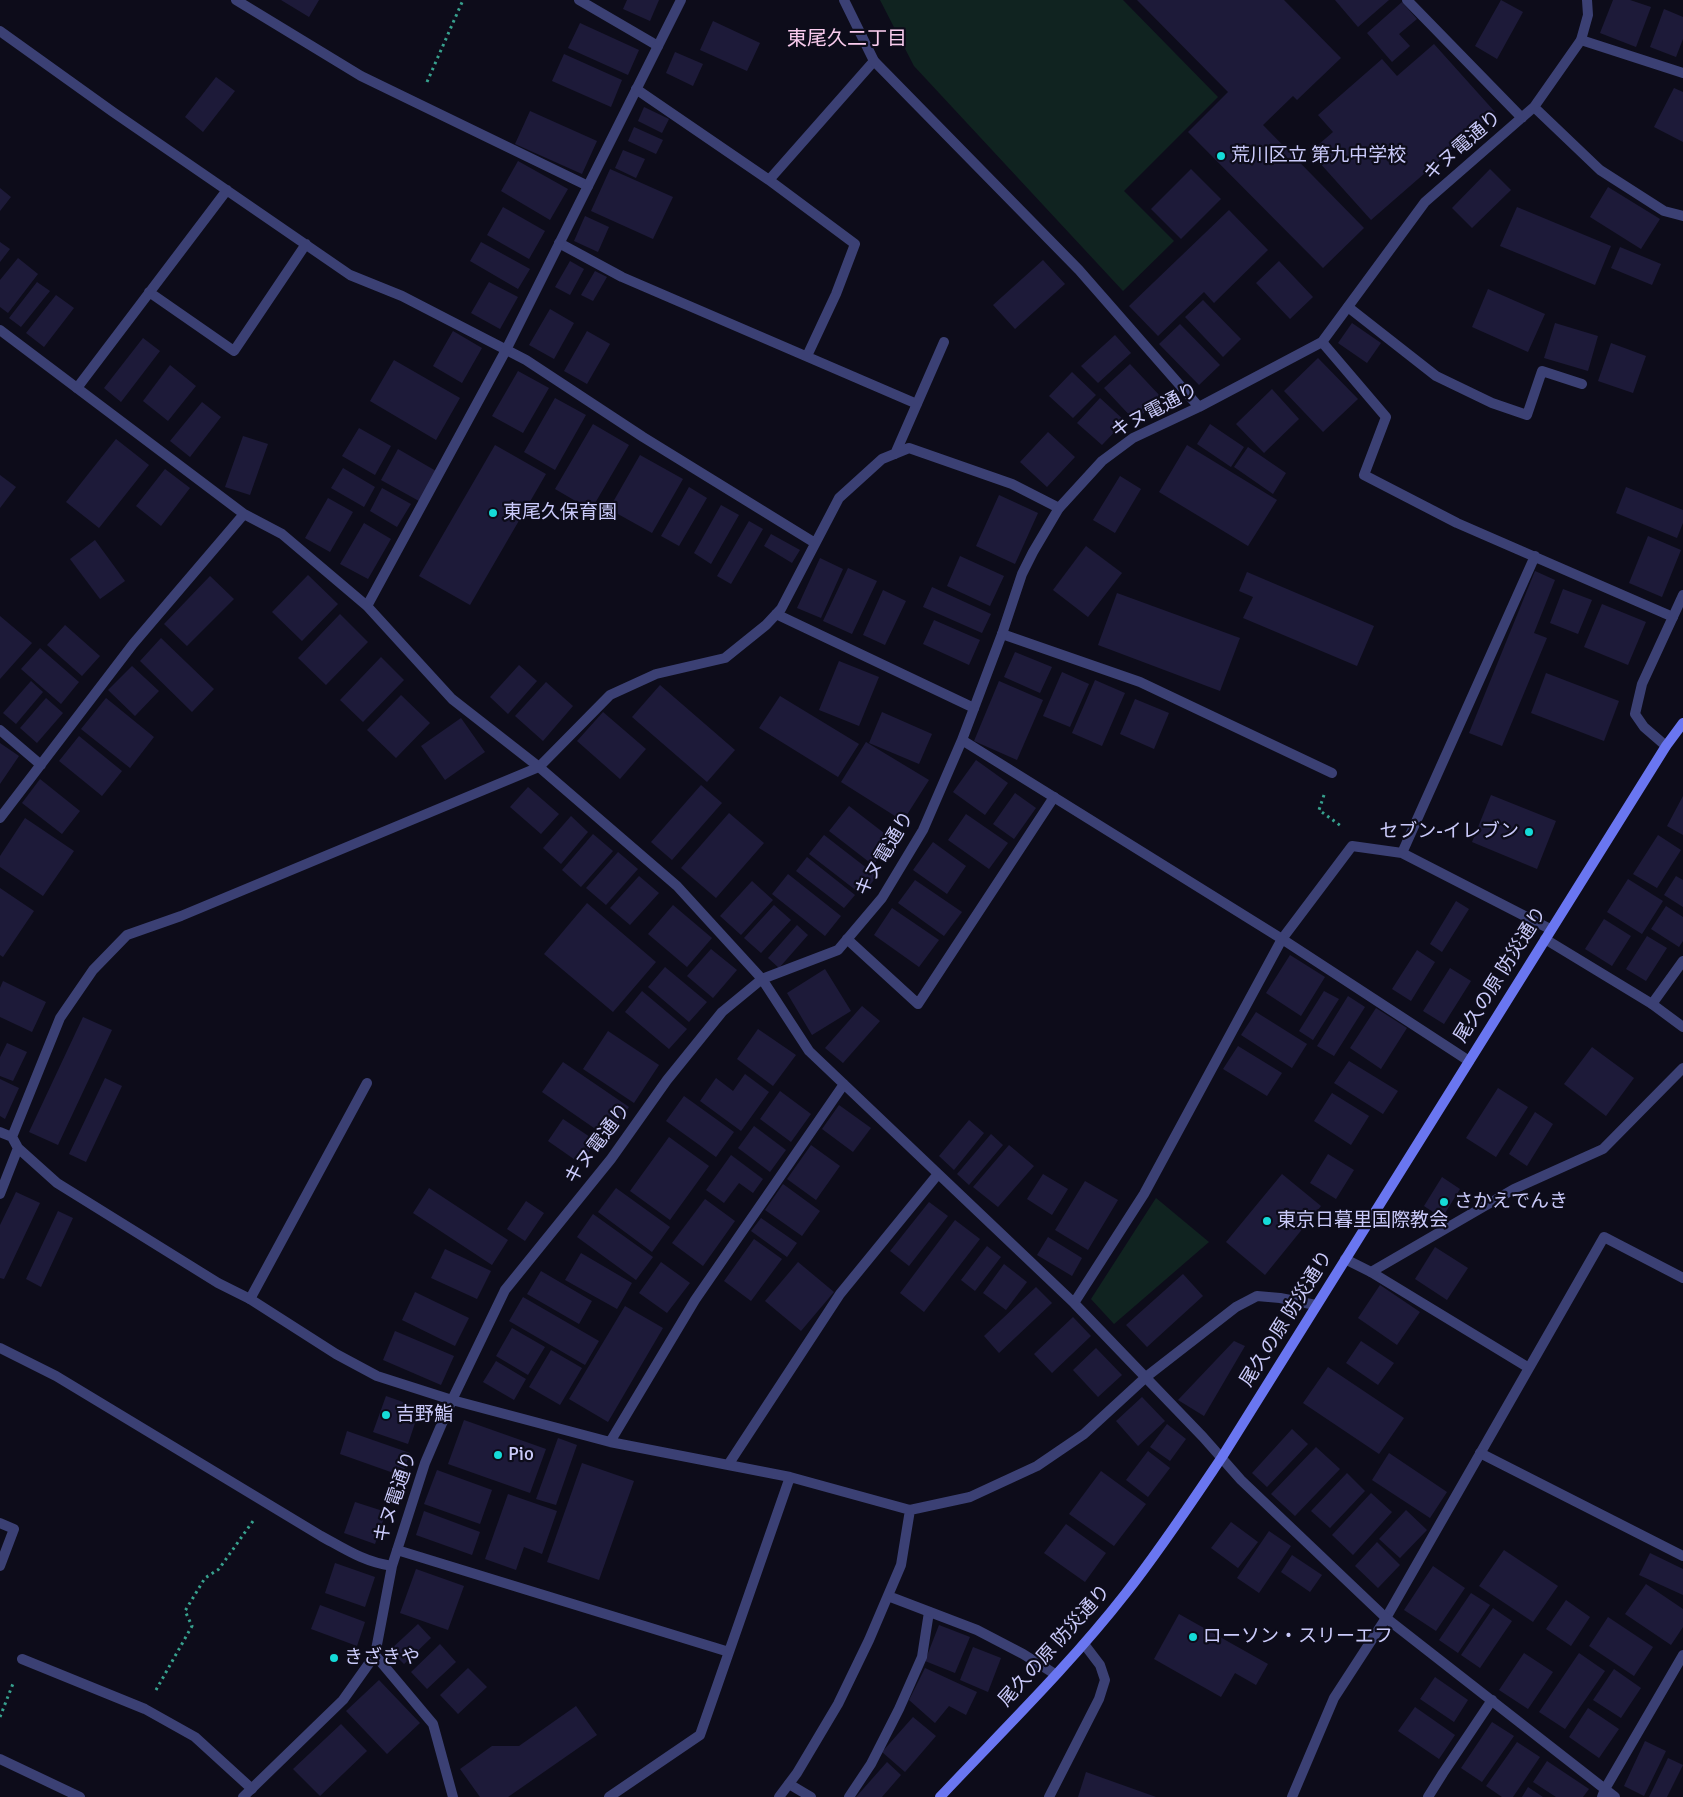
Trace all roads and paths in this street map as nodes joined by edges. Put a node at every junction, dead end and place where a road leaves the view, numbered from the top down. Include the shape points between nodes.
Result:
1 (236, 0) edge
2 (464, 0) edge
3 (579, 0) edge
4 (681, 0) edge
5 (844, 0) edge
6 (1407, 0) edge
7 (1587, 0) edge
8 (0, 31) edge
9 (1581, 40) junction
10 (658, 46) junction
11 (874, 61) junction
12 (1683, 73) edge
13 (636, 89) junction
14 (418, 104) junction
15 (1534, 107) junction
16 (1522, 118) junction
17 (768, 180) junction
18 (588, 186) junction
19 (227, 190) junction
20 (1683, 216) edge
21 (559, 243) junction
22 (306, 244) junction
23 (149, 292) junction
24 (1348, 307) junction
25 (0, 330) edge
26 (944, 342) dead end
27 (1322, 342) junction
28 (506, 350) junction
29 (807, 356) junction
30 (1582, 384) dead end
31 (77, 388) junction
32 (917, 404) junction
33 (1200, 407) junction
34 (895, 454) junction
35 (1059, 508) junction
36 (244, 514) junction
37 (815, 543) junction
38 (1535, 556) junction
39 (1683, 595) edge
40 (367, 606) junction
41 (776, 614) junction
42 (1673, 617) junction
43 (1002, 634) junction
44 (974, 708) junction
45 (1683, 723) edge
46 (0, 730) edge
47 (962, 740) junction
48 (1666, 746) junction
49 (41, 765) junction
50 (539, 767) junction
51 (1332, 773) joint
52 (1054, 797) junction
53 (0, 818) edge
54 (1352, 846) junction
55 (1402, 853) junction
56 (1550, 929) junction
57 (847, 939) junction
58 (1282, 939) junction
59 (1545, 939) junction
60 (1683, 961) edge
61 (762, 979) junction
62 (1652, 1004) junction
63 (1683, 1027) edge
64 (1469, 1061) junction
65 (1683, 1068) edge
66 (367, 1083) dead end
67 (844, 1084) junction
68 (0, 1132) edge
69 (12, 1137) junction
70 (18, 1148) junction
71 (938, 1174) junction
72 (0, 1194) edge
73 (1345, 1259) junction
74 (1371, 1272) junction
75 (1683, 1278) edge
76 (250, 1299) junction
77 (1074, 1303) junction
78 (1316, 1305) junction
79 (0, 1348) edge
80 (1529, 1368) junction
81 (1146, 1377) junction
82 (452, 1400) junction
83 (610, 1442) junction
84 (1480, 1453) junction
85 (1222, 1457) junction
86 (728, 1464) junction
87 (790, 1477) junction
88 (266, 1502) junction
89 (910, 1510) junction
90 (0, 1523) edge
91 (397, 1550) junction
92 (1683, 1556) edge
93 (0, 1566) edge
94 (392, 1566) junction
95 (888, 1596) junction
96 (929, 1612) junction
97 (1386, 1618) junction
98 (1084, 1644) junction
99 (729, 1652) junction
100 (375, 1655) junction
101 (1683, 1655) edge
102 (22, 1659) joint
103 (1055, 1674) junction
104 (1492, 1700) junction
105 (145, 1709) junction
106 (0, 1717) edge
107 (0, 1758) edge
108 (789, 1784) junction
109 (252, 1789) junction
110 (1604, 1793) edge
111 (80, 1797) edge
112 (243, 1797) edge
113 (453, 1797) edge
114 (609, 1797) edge
115 (779, 1797) edge
116 (811, 1797) edge
117 (849, 1797) edge
118 (940, 1797) edge
119 (1049, 1797) edge
120 (1292, 1797) edge
121 (1428, 1797) edge
122 (1615, 1797) edge

1 - 14 street via 361,76
2 - 14 path
3 - 10 street
4 - 10 street
5 - 11 street
6 - 16 street
7 - 9 street, キヌ電通り via 1588,15
8 - 19 street
9 - 12 street
9 - 15 street, キヌ電通り
10 - 13 street
11 - 17 street
11 - 33 street via 1078,270
13 - 17 street
13 - 18 street
14 - 18 street
15 - 16 street, キヌ電通り
15 - 20 street via 1600,170 1664,211
16 - 24 street, キヌ電通り via 1425,202
17 - 29 street via 855,244
18 - 21 street
19 - 22 street
19 - 23 street
21 - 28 street
21 - 29 street via 622,277
22 - 23 street via 234,351
22 - 28 street via 350,275 402,296
23 - 31 street
24 - 27 street, キヌ電通り
24 - 30 street via 1436,376 1527,415 1542,371
25 - 31 street
26 - 32 street
27 - 33 street, キヌ電通り
27 - 38 street via 1386,417 1364,475 1457,523
28 - 37 street
28 - 40 street
29 - 32 street
31 - 36 street
32 - 34 street
33 - 35 street, キヌ電通り via 1133,438 1102,461
34 - 35 street via 909,448 1012,484
34 - 37 street via 882,460 839,498
35 - 43 street, キヌ電通り via 1022,574
36 - 40 street via 282,534
36 - 49 street via 133,644
37 - 41 street
38 - 42 street
38 - 55 street
39 - 42 street
40 - 50 street via 452,699
41 - 44 street
41 - 50 street via 726,658 656,674 610,696
42 - 48 street via 1642,684 1635,714 1644,728
43 - 44 street, キヌ電通り
43 - 51 street via 1140,682
44 - 47 street, キヌ電通り
45 - 48 street, 尾久の原 防災通り
46 - 49 street
47 - 52 street
47 - 57 street, キヌ電通り via 922,830 882,898
48 - 56 street, 尾久の原 防災通り
49 - 53 street
50 - 61 street via 678,886
50 - 69 street via 181,916 127,935 93,970 60,1018
51 - 54 path via 1319,810 1348,832
52 - 57 street via 918,1004
52 - 58 street
54 - 55 street
54 - 58 street
55 - 56 street
56 - 59 street, 尾久の原 防災通り
57 - 61 street, キヌ電通り via 838,950
58 - 64 street
58 - 77 street via 1144,1194
59 - 62 street
59 - 64 street, 尾久の原 防災通り
60 - 62 street
61 - 67 street via 809,1051
61 - 82 street, キヌ電通り via 722,1012 667,1080 611,1159 505,1290
62 - 63 street
64 - 73 street, 尾久の原 防災通り
65 - 74 street via 1603,1150 1514,1189
66 - 76 street
67 - 71 street
67 - 83 street via 695,1300
68 - 69 street
69 - 70 street
70 - 72 street
70 - 76 street via 57,1182 218,1283
71 - 77 street
71 - 86 street via 840,1294
73 - 74 street
73 - 78 street, 尾久の原 防災通り
74 - 80 street
75 - 80 street via 1604,1237
76 - 82 street via 377,1376
77 - 81 street
78 - 81 street via 1257,1296 1236,1306
78 - 85 street, 尾久の原 防災通り
79 - 88 street via 56,1376
80 - 84 street
81 - 85 street
81 - 89 street via 1084,1434 1037,1466 970,1497
82 - 83 street
82 - 91 street, キヌ電通り via 425,1463
83 - 86 street
84 - 92 street
84 - 97 street
85 - 97 street via 1241,1480
85 - 98 street, 尾久の原 防災通り via 1126,1593
86 - 87 street
87 - 89 street
87 - 99 street
88 - 94 street via 360,1558
88 - 105 path via 219,1569 204,1578 185,1611 192,1626
89 - 95 street via 901,1565
90 - 93 street via 14,1529
91 - 94 street, キヌ電通り
91 - 99 street
94 - 100 street, キヌ電通り
95 - 96 street
95 - 108 street via 838,1704
96 - 103 street via 977,1630
96 - 117 street via 922,1657 871,1764
97 - 104 street
97 - 120 street via 1334,1698
98 - 103 street, 尾久の原 防災通り
98 - 119 street via 1100,1665 1105,1680
99 - 114 street via 700,1735
100 - 109 street, キヌ電通り via 343,1700
100 - 113 street via 433,1724
101 - 110 street
102 - 105 street
102 - 106 path
103 - 118 street, 尾久の原 防災通り
104 - 110 street
104 - 121 street
105 - 109 street via 195,1737
107 - 111 street
108 - 115 street
108 - 116 street
109 - 112 street, キヌ電通り
110 - 122 street

